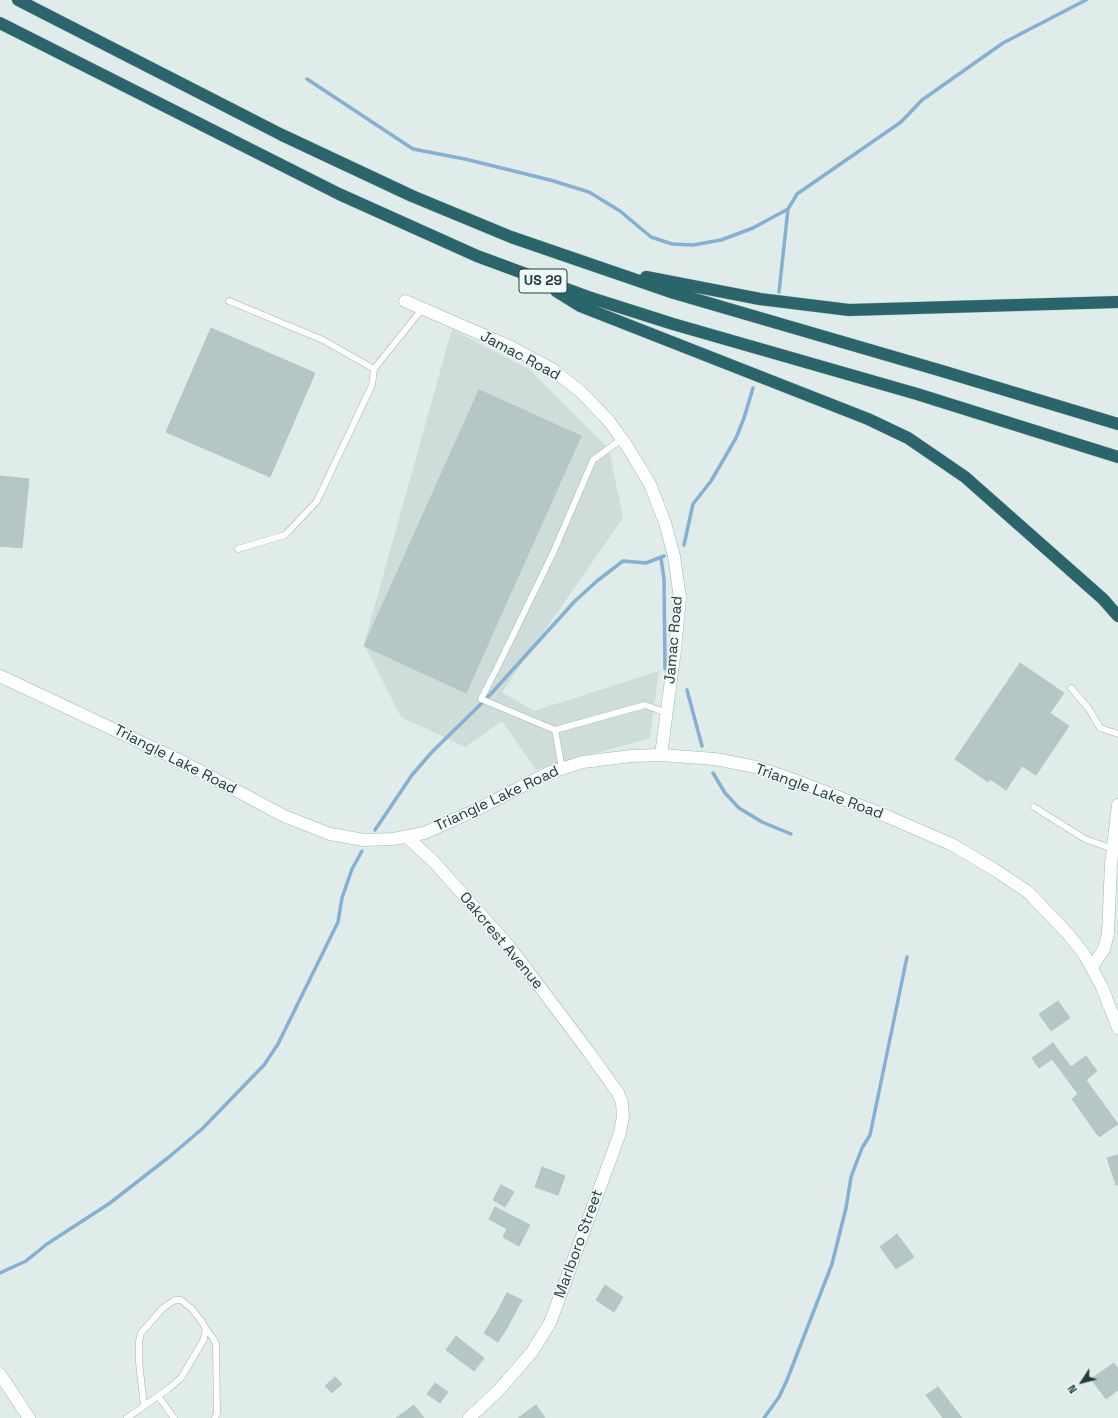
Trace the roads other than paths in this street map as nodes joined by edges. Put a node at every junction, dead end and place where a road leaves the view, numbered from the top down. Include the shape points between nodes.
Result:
1 (18, 0) edge
2 (0, 23) edge
3 (601, 269) junction
4 (536, 278) junction
5 (229, 301) dead end
6 (405, 301) dead end
7 (1118, 302) edge
8 (422, 309) junction
9 (374, 369) junction
10 (1118, 424) edge
11 (622, 440) junction
12 (1118, 457) edge
13 (238, 549) dead end
14 (1118, 616) edge
15 (0, 676) edge
16 (1071, 688) dead end
17 (667, 713) junction
18 (555, 730) junction
19 (1118, 734) edge
20 (661, 755) junction
21 (562, 769) junction
22 (1118, 805) edge
23 (1034, 807) dead end
24 (407, 837) junction
25 (1116, 850) edge
26 (1092, 967) junction
27 (1118, 1028) edge
28 (588, 1051) joint
29 (206, 1329) junction
30 (0, 1374) edge
31 (158, 1396) junction
32 (144, 1406) junction
33 (29, 1418) edge
34 (127, 1418) edge
35 (174, 1418) edge
36 (215, 1418) edge
37 (469, 1418) edge

1 - 3 highway, US 29 via 282,135 412,196 511,237
2 - 4 highway, US 29 via 363,206 477,256
3 - 7 highway via 760,299 849,310
3 - 10 highway, US 29 via 674,293
4 - 12 highway, US 29 via 673,324 917,394
4 - 14 highway via 580,306 860,416 908,438 965,477 1103,599
5 - 9 lane via 323,340
6 - 8 street, Jamac Road
8 - 9 lane
8 - 11 street, Jamac Road via 510,347 552,369 581,392 608,420
9 - 13 lane via 372,385 317,502 285,535
11 - 17 street, Jamac Road via 650,484 674,556 680,598
11 - 18 lane via 593,460 553,553 481,699
15 - 24 street, Triangle Lake Road via 186,763 284,816 330,834 364,840 393,840
16 - 19 lane via 1089,709 1100,728
17 - 18 lane via 645,705
17 - 20 street, Jamac Road
18 - 21 lane
20 - 21 street, Triangle Lake Road via 583,762
20 - 26 street, Triangle Lake Road via 715,759 756,768 877,812 951,844 1028,892 1069,935
21 - 24 street, Triangle Lake Road via 548,773 442,826
22 - 25 street
23 - 25 lane via 1085,839
24 - 28 street, Oakcrest Avenue via 434,862 509,946
25 - 26 street via 1108,933 1104,948
26 - 27 street, Triangle Lake Road
28 - 37 street, Marlboro Street via 618,1093 622,1103 620,1133 550,1323 532,1352
29 - 31 lane via 203,1340 181,1378
29 - 32 lane via 192,1309 181,1300 175,1300 163,1308 148,1324 139,1341
29 - 36 lane via 216,1344 218,1413
30 - 33 street
31 - 32 lane
31 - 35 lane
32 - 34 lane

